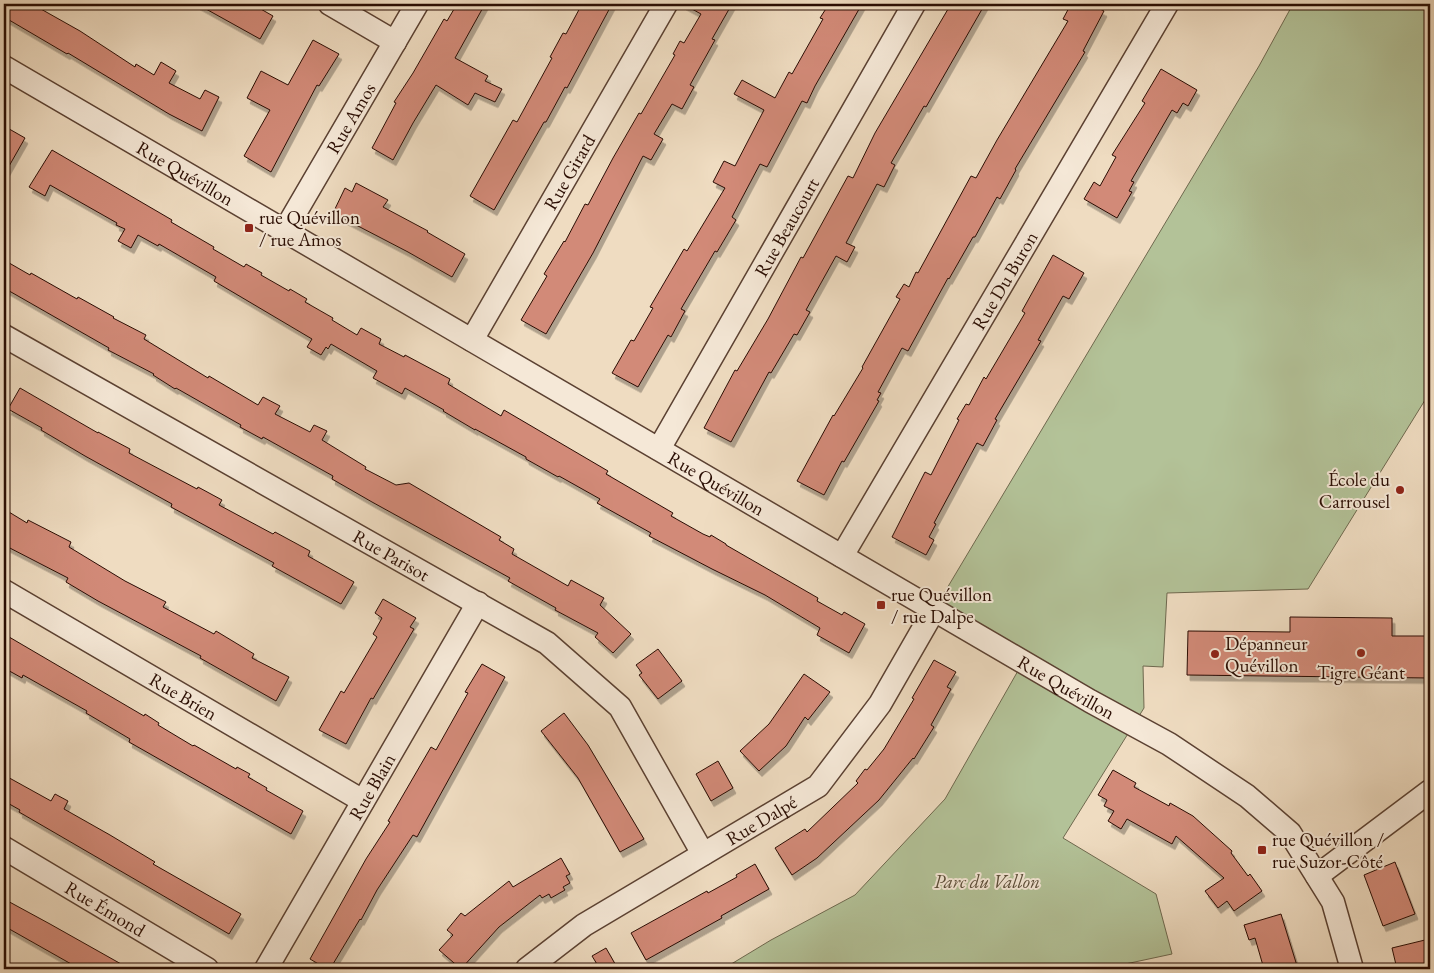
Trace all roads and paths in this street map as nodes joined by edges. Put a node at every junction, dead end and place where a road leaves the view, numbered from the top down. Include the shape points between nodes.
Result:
1 (330, 4) edge
2 (417, 4) edge
3 (666, 4) edge
4 (914, 4) edge
5 (1167, 4) edge
6 (395, 42) junction
7 (4, 67) edge
8 (284, 232) junction
9 (4, 336) edge
10 (472, 340) junction
11 (659, 449) junction
12 (842, 556) junction
13 (4, 591) edge
14 (478, 603) junction
15 (934, 610) junction
16 (1430, 791) edge
17 (363, 800) junction
18 (4, 848) edge
19 (703, 854) junction
20 (1317, 876) junction
21 (207, 969) edge
22 (266, 969) edge
23 (527, 969) edge
24 (1352, 969) edge

1 - 6 street
2 - 6 street, Rue Amos
3 - 10 street, Rue Girard
4 - 11 street, Rue Beaucourt
5 - 12 street, Rue Du Buron
6 - 8 street, Rue Amos
7 - 8 street, Rue Quévillon
8 - 10 street, Rue Quévillon
9 - 14 street, Rue Parisot
10 - 11 street, Rue Quévillon
11 - 12 street, Rue Quévillon
12 - 15 street, Rue Quévillon
13 - 17 street, Rue Brien
14 - 17 street, Rue Blain
14 - 19 street, Rue Parisot via 547,644 620,707
15 - 19 street, Rue Dalpé via 880,704 818,786
15 - 20 street, Rue Quévillon via 1169,744 1247,796 1290,833
16 - 20 street
17 - 22 street, Rue Blain
18 - 21 street, Rue Émond
19 - 23 street, Rue Dalpé via 584,925
20 - 24 street, Rue Quévillon via 1333,902

